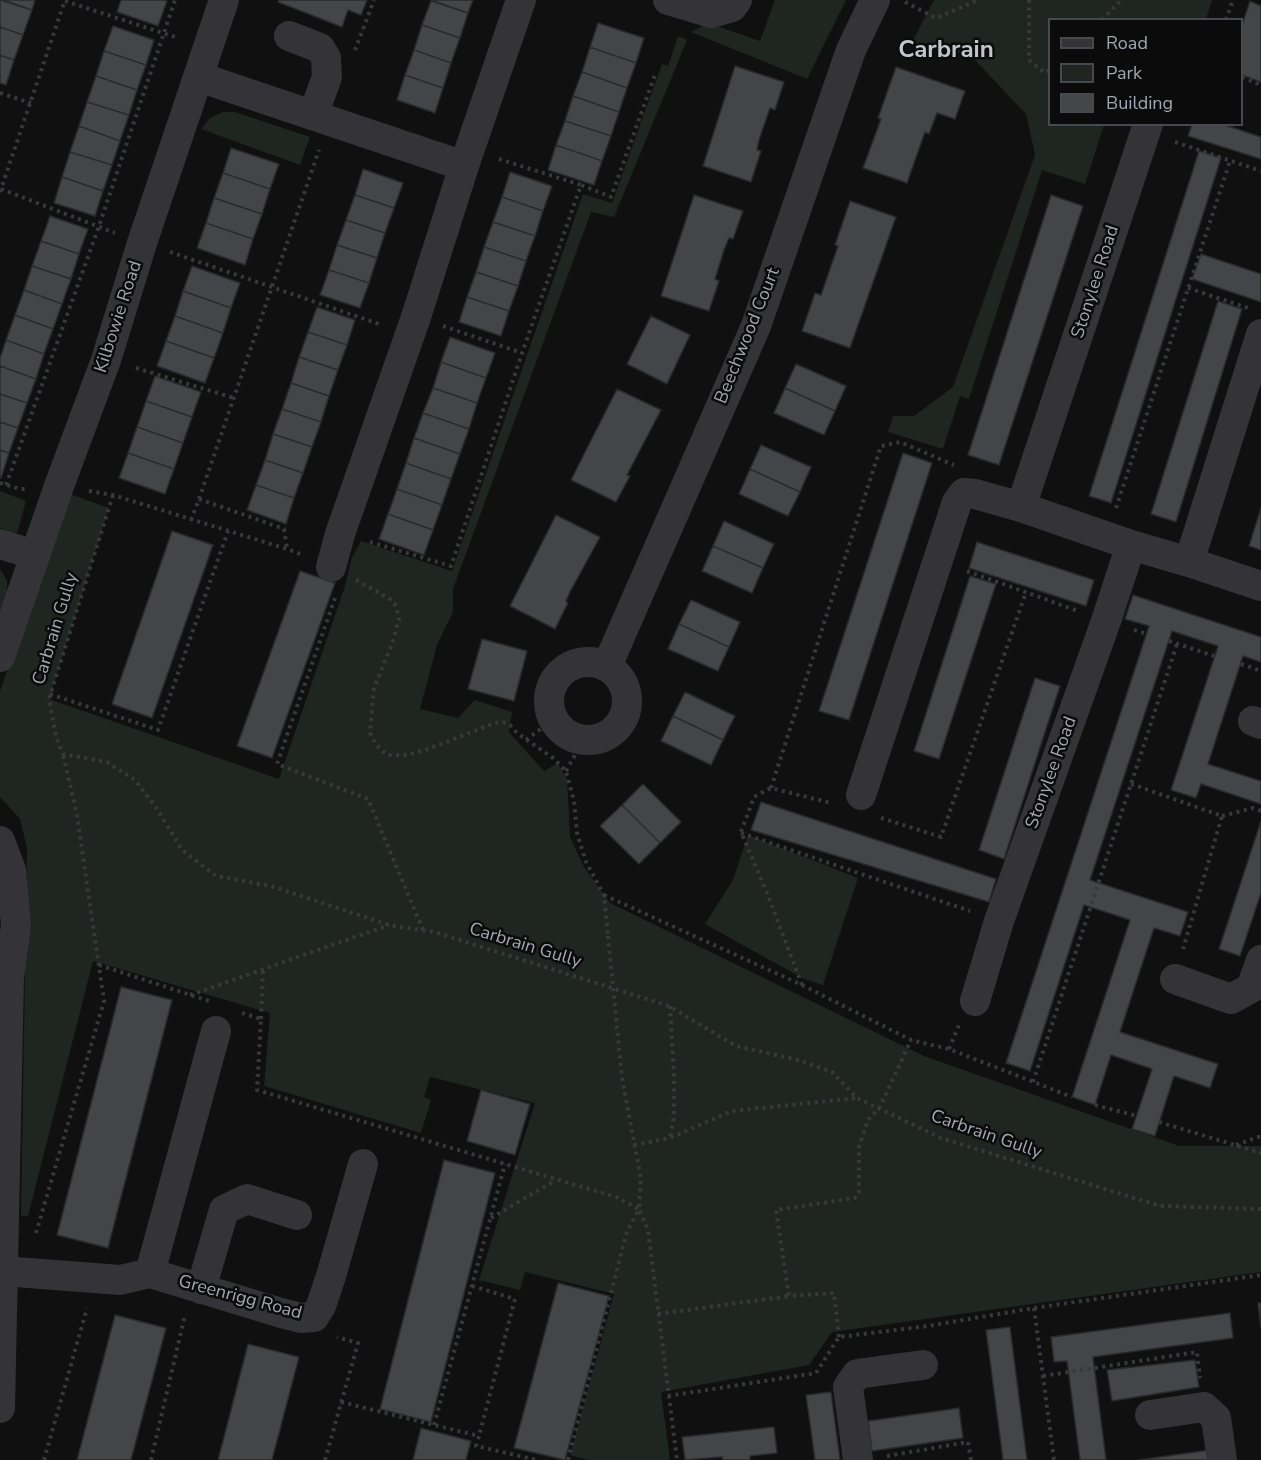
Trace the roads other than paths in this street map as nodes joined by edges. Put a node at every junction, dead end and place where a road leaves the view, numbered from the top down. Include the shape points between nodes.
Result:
1 (224, 0) edge
2 (521, 0) edge
3 (668, 0) edge
4 (737, 0) edge
5 (875, 0) edge
6 (289, 36) dead end
7 (199, 77) junction
8 (321, 118) junction
9 (1147, 128) edge
10 (467, 158) junction
11 (1256, 321) edge
12 (1021, 507) junction
13 (1119, 541) junction
14 (0, 544) edge
15 (35, 555) junction
16 (1189, 562) junction
17 (334, 579) road end
18 (1261, 586) edge
19 (0, 657) edge
20 (606, 666) junction
21 (858, 802) road end
22 (0, 841) edge
23 (1261, 960) edge
24 (5, 978) edge
25 (1175, 979) road end
26 (975, 1001) dead end
27 (220, 1014) road end
28 (363, 1164) dead end
29 (297, 1215) dead end
30 (14, 1272) junction
31 (150, 1273) junction
32 (196, 1287) junction
33 (923, 1365) dead end
34 (0, 1408) edge
35 (1150, 1415) dead end
36 (867, 1459) edge
37 (1222, 1460) edge

1 - 7 street, Kilbowie Road
2 - 10 street
3 - 4 street via 711,13 732,7
5 - 20 street, Beechwood Court via 851,50 756,326
6 - 8 street via 320,48 326,58
7 - 8 street
7 - 15 street, Kilbowie Road via 106,360
8 - 10 street
9 - 12 street, Stonylee Road
10 - 17 street via 340,534
11 - 16 street
12 - 13 street
12 - 21 street via 964,493 957,502
13 - 16 street
13 - 26 street, Stonylee Road via 1106,621 999,921
14 - 15 street
15 - 19 street, Kilbowie Road
16 - 18 street
20 - 20 street via 624,686 626,712 620,724 598,739 572,736 554,719 550,707 554,683 561,673 583,662
22 - 24 street via 11,870 16,925
23 - 25 street via 1251,988 1231,999
24 - 30 street
27 - 31 street
28 - 32 street, Greenrigg Road via 331,1276 314,1317 281,1313
29 - 32 street via 248,1199 224,1210
30 - 31 street via 120,1280
30 - 34 street
31 - 32 street, Greenrigg Road
33 - 36 street via 857,1374 848,1387
35 - 37 street via 1204,1407 1216,1418

